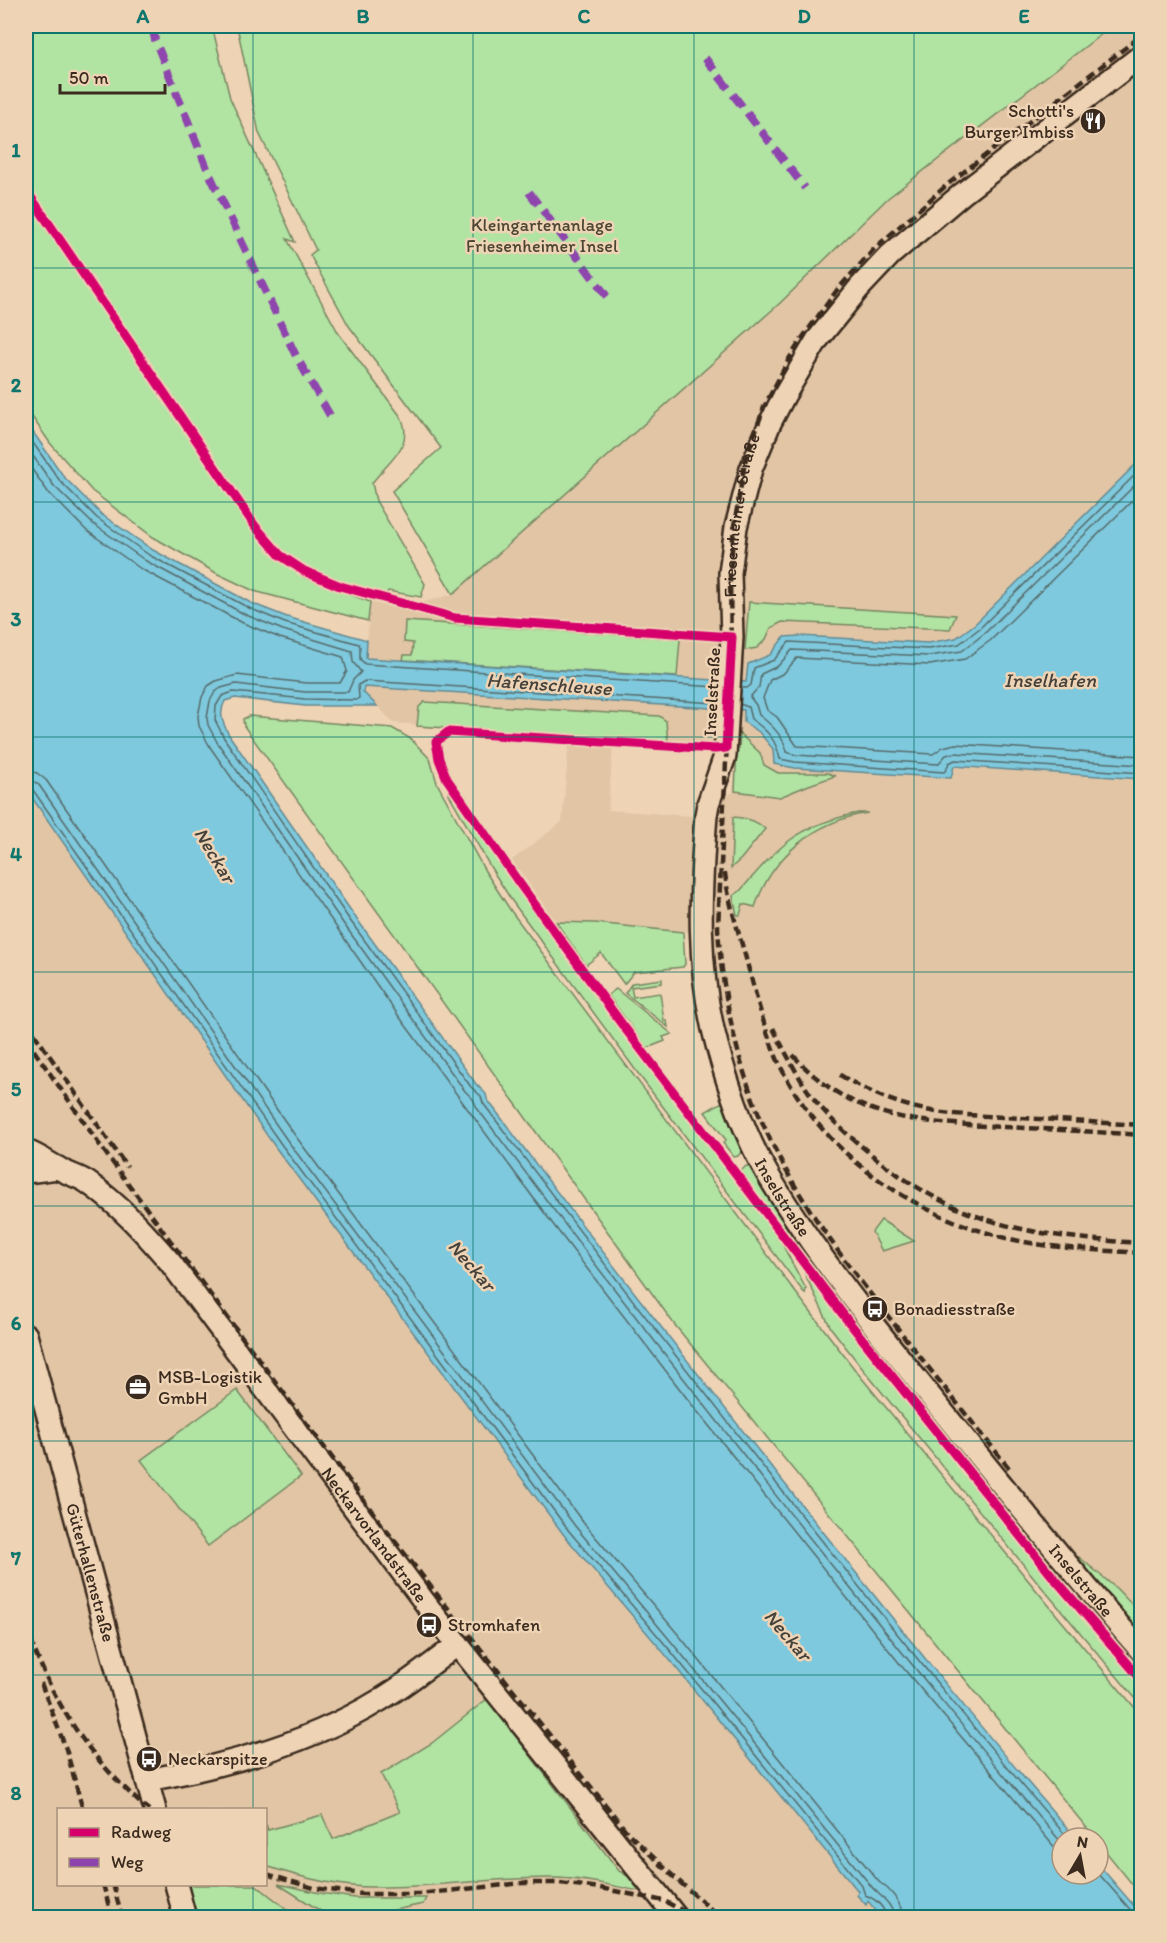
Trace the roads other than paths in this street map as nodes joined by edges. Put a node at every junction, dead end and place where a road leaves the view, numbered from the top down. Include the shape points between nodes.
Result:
1 (1142, 55) edge
2 (732, 637) joint
3 (26, 1151) edge
4 (58, 1168) junction
5 (26, 1172) edge
6 (26, 1335) edge
7 (458, 1644) junction
8 (1142, 1652) edge
9 (147, 1780) junction
10 (155, 1808) edge
11 (177, 1886) edge
12 (185, 1917) edge
13 (678, 1917) edge

1 - 2 street, Friesenheimer Straße via 962,194 890,255 817,340 770,423 741,505 730,573
2 - 8 street, Inselstraße via 724,762 706,815 701,942 717,1044 756,1154 776,1190 847,1292 1057,1554
3 - 4 street, Neckarvorlandstraße
4 - 5 street
4 - 7 street, Neckarvorlandstraße via 84,1181 120,1208 170,1262
6 - 9 street, Güterhallenstraße
7 - 9 street via 379,1701 310,1735 221,1764
7 - 13 street, Neckarvorlandstraße
9 - 10 street, Güterhallenstraße
11 - 12 street

